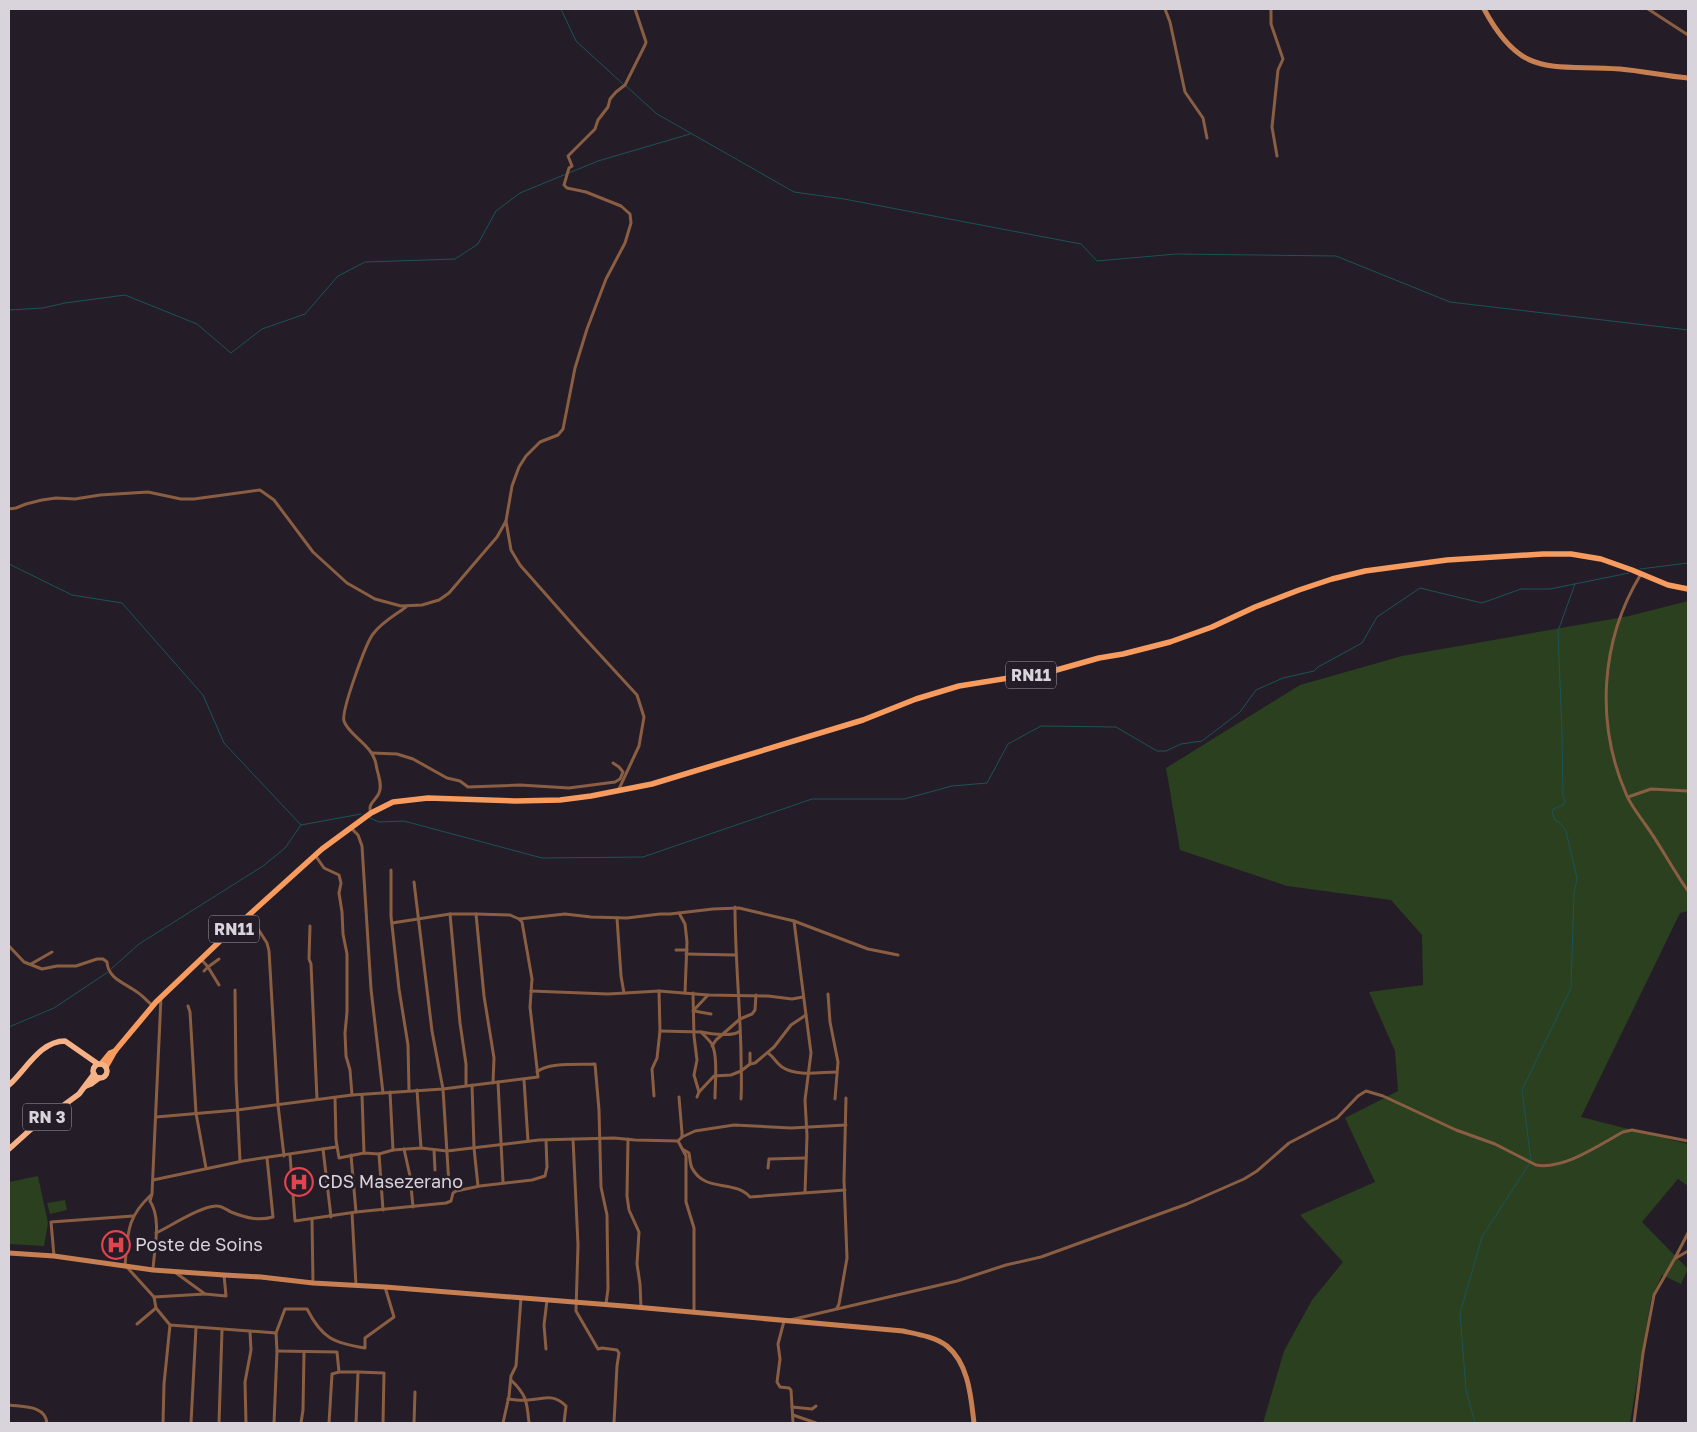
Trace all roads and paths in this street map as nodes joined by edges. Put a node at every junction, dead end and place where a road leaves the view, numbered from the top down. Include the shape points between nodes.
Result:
1 (635, 9) edge
2 (1165, 9) edge
3 (1271, 9) edge
4 (1484, 9) edge
5 (1648, 9) edge
6 (1688, 35) edge
7 (1688, 78) edge
8 (1207, 138) dead end
9 (1277, 156) dead end
10 (9, 509) edge
11 (506, 521) junction
12 (1641, 574) junction
13 (1688, 589) edge
14 (406, 607) junction
15 (372, 753) junction
16 (613, 763) dead end
17 (1688, 791) edge
18 (617, 792) junction
19 (1628, 797) junction
20 (371, 813) junction
21 (351, 828) junction
22 (315, 855) junction
23 (391, 870) dead end
24 (414, 882) dead end
25 (1688, 891) edge
26 (735, 907) junction
27 (679, 913) junction
28 (450, 914) junction
29 (476, 914) junction
30 (249, 915) junction
31 (618, 918) junction
32 (419, 919) junction
33 (519, 919) junction
34 (794, 921) junction
35 (392, 923) junction
36 (310, 926) dead end
37 (9, 946) edge
38 (676, 950) dead end
39 (52, 952) dead end
40 (687, 952) junction
41 (736, 955) junction
42 (898, 955) dead end
43 (201, 959) junction
44 (218, 959) dead end
45 (30, 964) junction
46 (208, 967) junction
47 (204, 971) dead end
48 (218, 985) dead end
49 (235, 990) dead end
50 (530, 991) junction
51 (659, 991) junction
52 (624, 993) junction
53 (685, 993) junction
54 (693, 993) junction
55 (828, 994) dead end
56 (708, 995) junction
57 (740, 995) junction
58 (756, 995) junction
59 (162, 996) junction
60 (803, 998) junction
61 (153, 1006) junction
62 (188, 1006) dead end
63 (693, 1011) junction
64 (711, 1014) dead end
65 (806, 1015) junction
66 (740, 1020) junction
67 (660, 1031) junction
68 (695, 1031) junction
69 (740, 1031) junction
70 (701, 1032) junction
71 (723, 1034) junction
72 (712, 1046) junction
73 (750, 1053) dead end
74 (768, 1053) junction
75 (750, 1064) junction
76 (98, 1069) junction
77 (741, 1071) junction
78 (537, 1072) junction
79 (809, 1072) junction
80 (837, 1072) junction
81 (714, 1076) junction
82 (524, 1080) junction
83 (496, 1083) junction
84 (9, 1085) edge
85 (466, 1085) junction
86 (472, 1085) junction
87 (443, 1089) junction
88 (409, 1090) junction
89 (416, 1090) junction
90 (390, 1092) junction
91 (699, 1092) junction
92 (383, 1093) junction
93 (352, 1095) junction
94 (362, 1095) junction
95 (654, 1096) dead end
96 (678, 1097) dead end
97 (696, 1097) dead end
98 (335, 1098) junction
99 (715, 1098) dead end
100 (846, 1098) dead end
101 (317, 1099) junction
102 (741, 1099) dead end
103 (835, 1099) dead end
104 (278, 1105) junction
105 (237, 1110) junction
106 (196, 1113) junction
107 (156, 1117) junction
108 (846, 1125) junction
109 (806, 1127) junction
110 (682, 1137) junction
111 (600, 1138) junction
112 (573, 1139) junction
113 (628, 1139) junction
114 (546, 1140) junction
115 (1688, 1140) edge
116 (528, 1141) junction
117 (678, 1141) junction
118 (501, 1145) junction
119 (336, 1147) junction
120 (9, 1148) edge
121 (421, 1148) junction
122 (474, 1148) junction
123 (323, 1149) junction
124 (404, 1149) junction
125 (393, 1150) junction
126 (434, 1150) junction
127 (684, 1150) junction
128 (447, 1151) junction
129 (364, 1153) junction
130 (379, 1154) junction
131 (290, 1155) junction
132 (351, 1155) junction
133 (284, 1156) junction
134 (267, 1158) junction
135 (806, 1158) junction
136 (240, 1161) junction
137 (206, 1168) junction
138 (768, 1168) dead end
139 (435, 1170) dead end
140 (153, 1180) junction
141 (503, 1182) junction
142 (449, 1184) dead end
143 (478, 1186) junction
144 (844, 1190) junction
145 (805, 1192) junction
146 (152, 1194) junction
147 (413, 1207) junction
148 (382, 1210) junction
149 (356, 1212) junction
150 (352, 1213) junction
151 (133, 1216) junction
152 (331, 1217) junction
153 (312, 1219) junction
154 (1688, 1233) edge
155 (155, 1234) junction
156 (1688, 1251) edge
157 (9, 1253) edge
158 (54, 1256) junction
159 (1675, 1258) junction
160 (126, 1265) junction
161 (153, 1270) junction
162 (174, 1271) junction
163 (224, 1275) junction
164 (313, 1283) junction
165 (356, 1286) junction
166 (385, 1287) junction
167 (205, 1294) junction
168 (154, 1297) junction
169 (521, 1298) junction
170 (547, 1300) junction
171 (576, 1302) junction
172 (606, 1305) junction
173 (156, 1308) junction
174 (641, 1308) junction
175 (838, 1308) junction
176 (694, 1313) junction
177 (782, 1321) junction
178 (137, 1324) dead end
179 (170, 1325) junction
180 (196, 1328) junction
181 (222, 1330) junction
182 (250, 1332) junction
183 (276, 1333) junction
184 (546, 1349) dead end
185 (277, 1351) junction
186 (304, 1352) junction
187 (339, 1372) junction
188 (358, 1372) junction
189 (511, 1379) junction
190 (415, 1392) dead end
191 (508, 1399) junction
192 (527, 1400) junction
193 (9, 1405) edge
194 (816, 1406) dead end
195 (792, 1408) junction
196 (793, 1415) junction
197 (48, 1423) edge
198 (163, 1423) edge
199 (190, 1423) edge
200 (219, 1423) edge
201 (246, 1423) edge
202 (274, 1423) edge
203 (301, 1423) edge
204 (329, 1423) edge
205 (356, 1423) edge
206 (384, 1423) edge
207 (414, 1423) edge
208 (504, 1423) edge
209 (529, 1423) edge
210 (564, 1423) edge
211 (614, 1423) edge
212 (793, 1423) edge
213 (816, 1423) edge
214 (974, 1423) edge
215 (1634, 1423) edge

1 - 11 street via 645,45 626,83 610,99 594,129 568,156 572,166 564,185 621,206 630,214 631,223 587,329 575,368 563,429 558,435 540,442 526,456 512,486
2 - 8 street via 1185,92 1203,118
3 - 9 street via 1271,24 1283,59 1278,70 1272,125
4 - 7 main road via 1510,47 1542,65 1621,69
5 - 6 street
10 - 14 street via 56,498 148,492 194,499 260,490 274,500 313,552 336,574 374,599
11 - 14 street via 497,537 449,593 431,602
11 - 18 street via 511,550 520,565 637,695 644,717 639,746
12 - 13 main road, RN11
12 - 18 main road, RN11 via 1601,559 1571,554 1447,560 1365,571 1299,590 1170,642 1053,671 959,686 916,698 863,720 691,773
12 - 19 street via 1621,614 1609,655 1608,734 1617,771
14 - 15 street via 386,620 373,634 345,706 344,723
15 - 16 street via 397,754 412,759 468,787 520,785 570,788 615,782 623,772
15 - 20 street via 380,788 371,803
17 - 19 street via 1651,790
18 - 20 main road, RN11 via 541,801 416,798 394,802
19 - 25 street
20 - 21 main road, RN11
21 - 22 main road, RN11
21 - 92 street via 362,846 371,989
22 - 30 main road, RN11
22 - 93 street via 324,868 340,875 338,893 347,954 344,1033
23 - 35 street
24 - 32 street
26 - 27 street
26 - 34 street
26 - 41 street
27 - 31 street
27 - 40 street via 685,924
28 - 29 street
28 - 32 street
28 - 85 street
29 - 33 street via 510,915
29 - 83 street
30 - 43 main road, RN11
30 - 104 street via 269,951
31 - 33 street via 565,914
31 - 52 street
32 - 35 street
32 - 87 street via 432,1031
33 - 50 street via 530,965
34 - 42 street via 868,949
34 - 60 street
35 - 88 street via 408,1045
36 - 101 street
37 - 45 street
38 - 40 street
39 - 45 street
40 - 41 street
40 - 53 street
41 - 57 street
43 - 46 street
43 - 59 main road, RN11
44 - 46 street
45 - 61 street via 42,969 76,966 103,959 118,981 137,991
46 - 47 street
46 - 48 street
49 - 105 street
50 - 52 street
50 - 78 street
51 - 52 street
51 - 53 street
51 - 67 street
53 - 54 street
54 - 56 street
54 - 63 street
55 - 80 street
56 - 57 street
56 - 63 street
57 - 58 street
57 - 66 street
58 - 60 street
58 - 66 street via 755,1010
59 - 61 main road, RN11
59 - 107 street
60 - 65 street
61 - 76 main road, RN11
62 - 106 street
63 - 64 street
63 - 68 street
65 - 74 street via 791,1025
65 - 79 street via 811,1053
66 - 69 street
66 - 71 street
67 - 68 street
67 - 95 street via 657,1058 652,1069
68 - 70 street
68 - 91 street via 697,1060 694,1075
69 - 71 street
69 - 77 street
70 - 71 street
70 - 72 street
71 - 72 street
72 - 81 street via 716,1060
73 - 75 street
74 - 75 street
74 - 79 street via 782,1067 794,1072
75 - 77 street
76 - 84 highway, RN 3 via 65,1041 50,1043
76 - 120 highway, RN 3 via 91,1084
77 - 81 street
77 - 102 street
78 - 82 street via 538,1077
78 - 111 street via 543,1067 595,1064
79 - 80 street
79 - 109 street
80 - 103 street
81 - 91 street
81 - 99 street
82 - 83 street
82 - 116 street
83 - 86 street
83 - 118 street
85 - 86 street
85 - 87 street
86 - 122 street
87 - 89 street
87 - 128 street
88 - 89 street
88 - 90 street
89 - 121 street
90 - 92 street
90 - 125 street
91 - 97 street
92 - 94 street
93 - 94 street
93 - 98 street
94 - 129 street
96 - 110 street
98 - 101 street
98 - 119 street
100 - 108 street
101 - 104 street
104 - 105 street
104 - 133 street
105 - 106 street
105 - 136 street
106 - 107 street
106 - 137 street
107 - 140 street
108 - 109 street
108 - 144 street
109 - 110 street via 734,1125 696,1131
109 - 135 street
110 - 117 street
111 - 112 street
111 - 113 street
111 - 172 street via 601,1188 607,1216
112 - 114 street
112 - 171 street via 578,1245
113 - 117 street
113 - 174 street via 627,1196 629,1210 639,1232 636,1264
114 - 116 street
114 - 141 street via 545,1176
115 - 175 street via 1632,1130 1565,1162 1542,1166 1366,1091 1337,1118 1289,1143 1244,1180 1187,1204 1041,1257 957,1281
116 - 118 street
117 - 127 street
118 - 122 street
118 - 141 street
119 - 123 street
119 - 132 street via 339,1158
121 - 124 street
121 - 126 street
122 - 128 street
122 - 143 street
123 - 131 street
123 - 152 street
124 - 125 street
124 - 147 street
125 - 130 street
126 - 128 street
126 - 139 street
127 - 145 street via 689,1153 693,1170 705,1182 740,1189 750,1197
127 - 176 street via 686,1202 694,1228
128 - 142 street
129 - 130 street
129 - 132 street
130 - 148 street
131 - 133 street
131 - 153 street via 295,1222
132 - 149 street
133 - 134 street
134 - 136 street
134 - 155 street via 273,1217 251,1219 213,1206
135 - 138 street via 769,1158
135 - 145 street
136 - 137 street
137 - 140 street
140 - 146 street
141 - 143 street
143 - 147 street via 456,1191 449,1202
144 - 145 street
144 - 175 street via 847,1258
146 - 151 street
146 - 155 street via 150,1201 157,1221
147 - 148 street
148 - 149 street
149 - 150 street
150 - 152 street
150 - 165 street
151 - 158 street via 52,1222
151 - 160 street
152 - 153 street
153 - 164 street
154 - 159 street
155 - 161 street
156 - 159 street
157 - 158 main road
158 - 160 main road
159 - 215 street via 1654,1295
160 - 161 main road
160 - 168 street
161 - 162 main road
162 - 163 main road
162 - 167 street
163 - 164 main road
163 - 167 street via 226,1296
164 - 165 main road
165 - 166 main road
166 - 169 main road
166 - 183 street via 394,1317 365,1338 365,1348 332,1340 316,1325 307,1309 284,1309
167 - 168 street
168 - 173 street
169 - 170 main road
169 - 189 street via 516,1366
170 - 171 main road
170 - 184 street
171 - 172 main road
171 - 211 street via 576,1311 594,1345 598,1349 617,1350 619,1353
172 - 174 main road
173 - 178 street
173 - 179 street
174 - 176 main road
175 - 177 street
176 - 177 main road
177 - 195 street via 777,1384 790,1390
177 - 214 main road via 903,1331 946,1345 960,1361 968,1384
179 - 180 street
179 - 198 street
180 - 181 street
180 - 199 street
181 - 182 street
181 - 200 street
182 - 183 street
182 - 201 street via 251,1350 245,1382
183 - 185 street
185 - 186 street
185 - 202 street
186 - 187 street via 337,1352
186 - 203 street
187 - 188 street
187 - 204 street via 332,1374
188 - 205 street
188 - 206 street via 384,1373
189 - 191 street
189 - 192 street
190 - 207 street
191 - 192 street
191 - 208 street
192 - 209 street
192 - 210 street via 559,1399 566,1406
193 - 197 street via 40,1410
194 - 195 street via 812,1409
195 - 196 street
196 - 212 street
196 - 213 street

